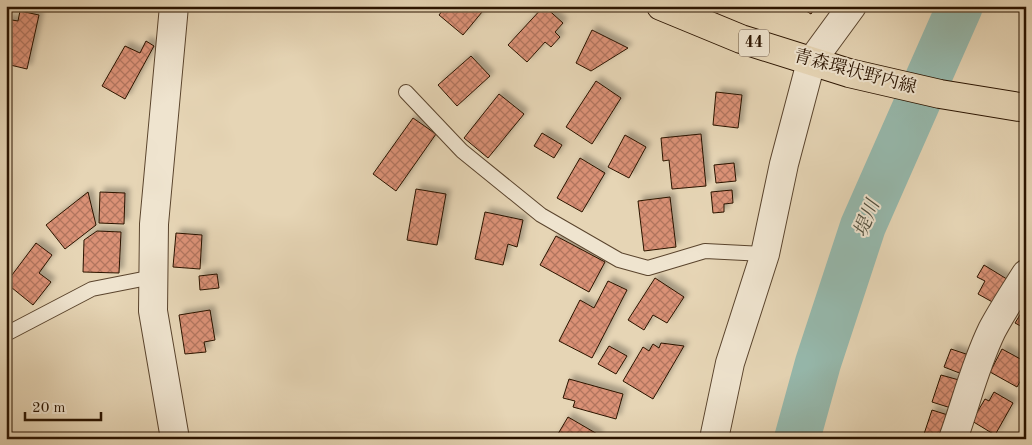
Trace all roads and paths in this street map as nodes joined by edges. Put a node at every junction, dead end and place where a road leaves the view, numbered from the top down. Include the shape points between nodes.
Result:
1 (174, 6) edge
2 (661, 6) edge
3 (852, 6) edge
4 (811, 62) junction
5 (406, 92) dead end
6 (1026, 108) edge
7 (766, 254) junction
8 (1026, 274) edge
9 (153, 277) junction
10 (6, 334) edge
11 (715, 434) dead end
12 (175, 439) edge
13 (953, 439) edge

1 - 9 street via 154,224
2 - 4 main road, 青森環状野内線 / 44 via 741,39
3 - 4 street
4 - 6 main road, 青森環状野内線 / 44 via 848,74 940,94
4 - 7 street via 784,164
5 - 7 lane via 462,151 541,215 618,260 648,268 705,251
7 - 11 street via 730,363
8 - 13 street via 992,331
9 - 10 lane via 92,289
9 - 12 street via 153,311

